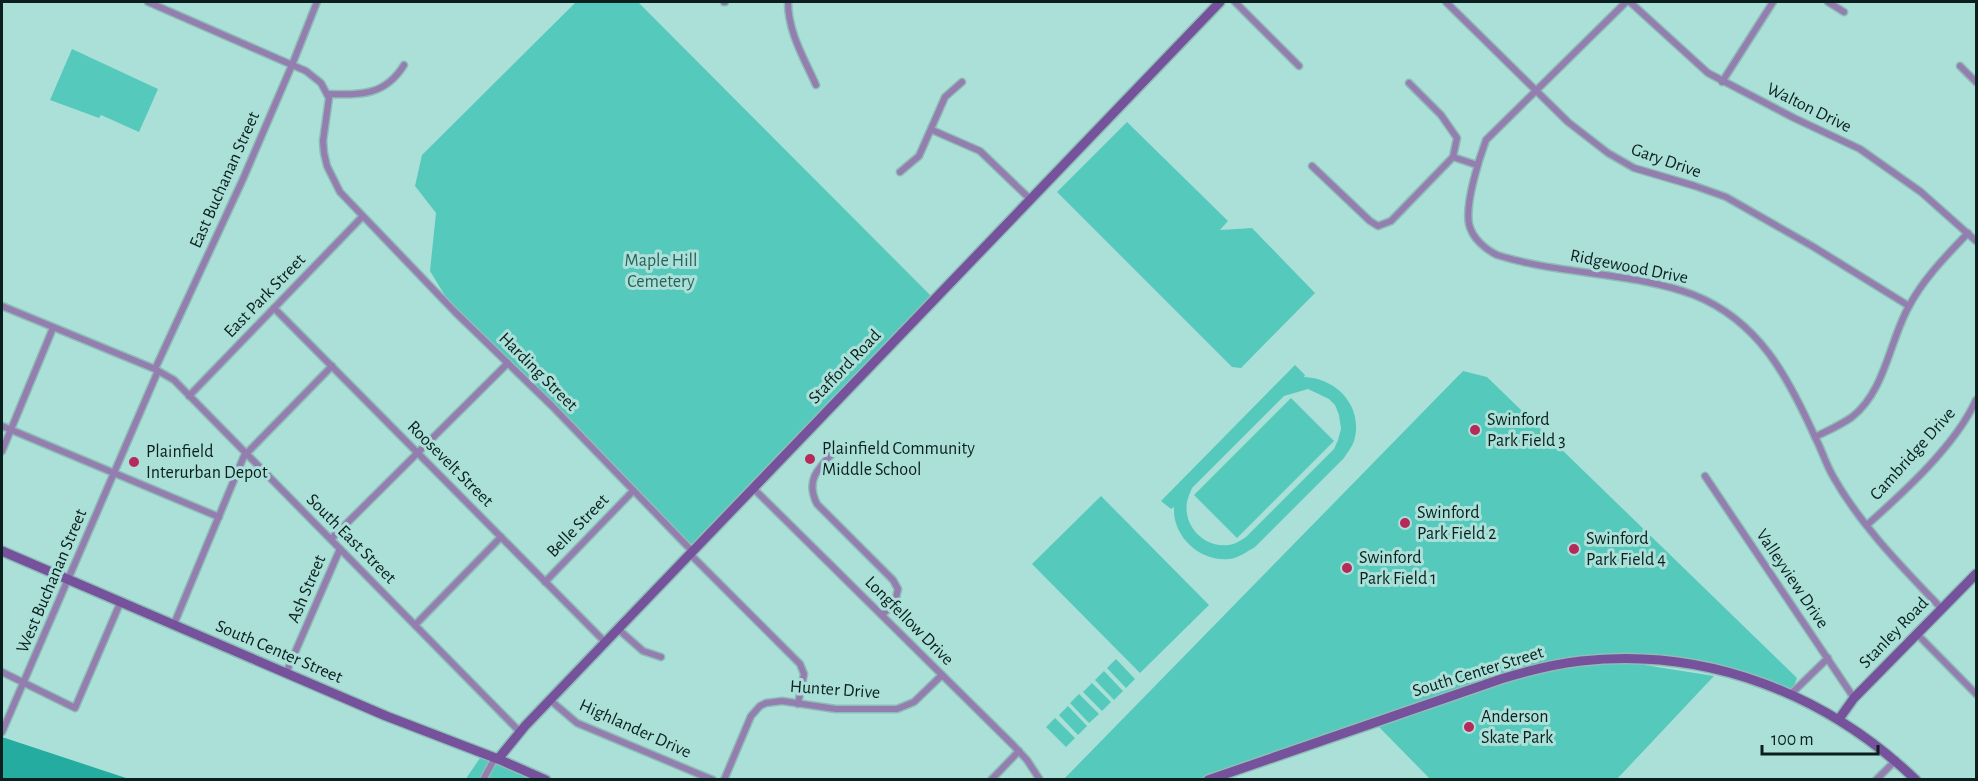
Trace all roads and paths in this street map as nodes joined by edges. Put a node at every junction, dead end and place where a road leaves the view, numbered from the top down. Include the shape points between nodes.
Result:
1 (148, 2) edge
2 (317, 2) edge
3 (788, 2) edge
4 (1220, 2) edge
5 (1235, 2) edge
6 (1446, 2) edge
7 (1628, 2) edge
8 (1773, 2) edge
9 (1828, 2) edge
10 (1844, 12) dead end
11 (292, 65) junction
12 (404, 65) dead end
13 (1299, 66) dead end
14 (1960, 66) dead end
15 (962, 82) dead end
16 (1722, 82) junction
17 (1977, 82) edge
18 (1409, 83) dead end
19 (816, 85) dead end
20 (1536, 91) junction
21 (327, 94) junction
22 (932, 130) junction
23 (1453, 157) junction
24 (1477, 165) junction
25 (1312, 166) dead end
26 (900, 172) dead end
27 (1030, 199) junction
28 (362, 217) junction
29 (1968, 233) junction
30 (1977, 241) edge
31 (2, 306) edge
32 (1909, 306) junction
33 (274, 308) junction
34 (53, 328) junction
35 (508, 363) junction
36 (332, 366) junction
37 (157, 370) junction
38 (189, 396) junction
39 (1977, 400) edge
40 (2, 426) edge
41 (10, 430) junction
42 (1815, 437) junction
43 (2, 451) edge
44 (835, 451) dead end
45 (418, 453) junction
46 (247, 454) junction
47 (114, 473) junction
48 (1705, 476) dead end
49 (753, 488) junction
50 (633, 491) junction
51 (219, 517) junction
52 (1867, 525) junction
53 (501, 537) junction
54 (331, 539) junction
55 (340, 549) junction
56 (2, 550) edge
57 (691, 552) junction
58 (1977, 574) edge
59 (69, 579) junction
60 (545, 582) junction
61 (121, 601) junction
62 (1941, 608) junction
63 (882, 615) junction
64 (174, 624) junction
65 (415, 625) junction
66 (618, 629) junction
67 (1917, 634) junction
68 (605, 642) junction
69 (661, 657) dead end
70 (1828, 658) junction
71 (2, 672) edge
72 (286, 673) junction
73 (942, 675) junction
74 (24, 682) junction
75 (1791, 694) junction
76 (1977, 694) edge
77 (1854, 698) junction
78 (550, 700) junction
79 (798, 704) junction
80 (1839, 719) junction
81 (2, 732) edge
82 (520, 732) junction
83 (1019, 752) junction
84 (497, 758) junction
85 (1896, 760) junction
86 (483, 780) edge
87 (546, 780) edge
88 (713, 780) edge
89 (724, 780) edge
90 (991, 780) edge
91 (1040, 780) edge
92 (1208, 780) edge
93 (1876, 780) edge
94 (1916, 780) edge

1 - 11 street
2 - 11 street, East Buchanan Street
3 - 19 street via 794,39
4 - 27 main road, Stafford Road
5 - 13 street
6 - 20 street, Gary Drive
7 - 16 street, Walton Drive via 1692,61
7 - 20 street, Ridgewood Drive
8 - 16 street
9 - 10 street
11 - 21 street via 314,76
11 - 37 street, East Buchanan Street
12 - 21 street via 393,80 376,90 356,95
14 - 17 street
15 - 22 street via 945,97
16 - 29 street, Walton Drive via 1860,149 1898,174
18 - 23 street via 1442,115 1457,138
20 - 24 street, Ridgewood Drive via 1486,140
20 - 32 street, Gary Drive via 1619,161 1726,198
21 - 28 street, Harding Street via 323,141 327,166 340,192
22 - 26 street via 919,156
22 - 27 street via 980,151
23 - 24 street
23 - 25 street via 1391,221 1378,226
24 - 42 street, Ridgewood Drive via 1468,222 1477,239 1491,252 1503,258 1647,283 1709,303 1765,346 1780,366
27 - 49 main road, Stafford Road
28 - 33 street, East Park Street
28 - 35 street, Harding Street
29 - 30 street, Walton Drive
29 - 32 street via 1940,261
31 - 34 street, South East Street
32 - 42 street via 1871,396 1851,418
33 - 36 street, Roosevelt Street
33 - 38 street, East Park Street
34 - 37 street, South East Street
34 - 41 street
35 - 45 street
35 - 50 street, Harding Street
36 - 45 street, Roosevelt Street
36 - 46 street
37 - 38 street, South East Street
37 - 47 street, East Buchanan Street
38 - 46 street, South East Street
39 - 52 street, Cambridge Drive via 1948,443
40 - 41 street
41 - 43 street
41 - 47 street
42 - 52 street, Ridgewood Drive via 1833,478
44 - 63 street via 812,480 812,493 817,504 898,588 895,602
45 - 53 street, Roosevelt Street
45 - 54 street
46 - 51 street
46 - 54 street, South East Street
47 - 51 street
47 - 59 street, West Buchanan Street
48 - 70 street, Valleyview Drive
49 - 57 main road, Stafford Road
49 - 63 street, Longfellow Drive
50 - 57 street, Harding Street
50 - 60 street, Belle Street
51 - 64 street
52 - 62 street, Ridgewood Drive
53 - 60 street, Roosevelt Street
53 - 65 street
54 - 55 street, South East Street
55 - 65 street, South East Street
55 - 72 street, Ash Street
56 - 59 main road, South Center Street
57 - 66 main road, Stafford Road
57 - 79 street, Harding Street via 800,664 804,674
58 - 62 main road, Stanley Road
59 - 61 main road, South Center Street
59 - 74 street, West Buchanan Street
60 - 68 street, Roosevelt Street
61 - 64 main road, South Center Street
61 - 74 street via 75,708
62 - 67 main road, Stanley Road
63 - 73 street, Longfellow Drive
64 - 72 main road, South Center Street
65 - 82 street, South East Street
66 - 68 main road, Stafford Road
66 - 69 street via 643,651
67 - 76 street
67 - 77 main road, Stanley Road
68 - 78 main road, Stafford Road
70 - 75 street
70 - 77 street, Valleyview Drive
71 - 74 street
72 - 84 main road, South Center Street
73 - 79 street, Hunter Drive via 914,702 897,709 836,709
73 - 83 street, Longfellow Drive
74 - 81 street, West Buchanan Street
75 - 80 main road, South Center Street
75 - 92 main road, South Center Street via 1761,681 1687,663 1648,659 1582,661 1500,679
77 - 80 main road, Stanley Road
78 - 82 main road, Stafford Road
78 - 88 street, Highlander Drive via 577,723
79 - 89 street, Hunter Drive via 773,701 755,710
80 - 85 main road, South Center Street
82 - 84 main road, Stafford Road
83 - 90 street
83 - 91 street, Longfellow Drive
84 - 86 street
84 - 87 main road, South Center Street
85 - 93 street
85 - 94 main road, South Center Street

